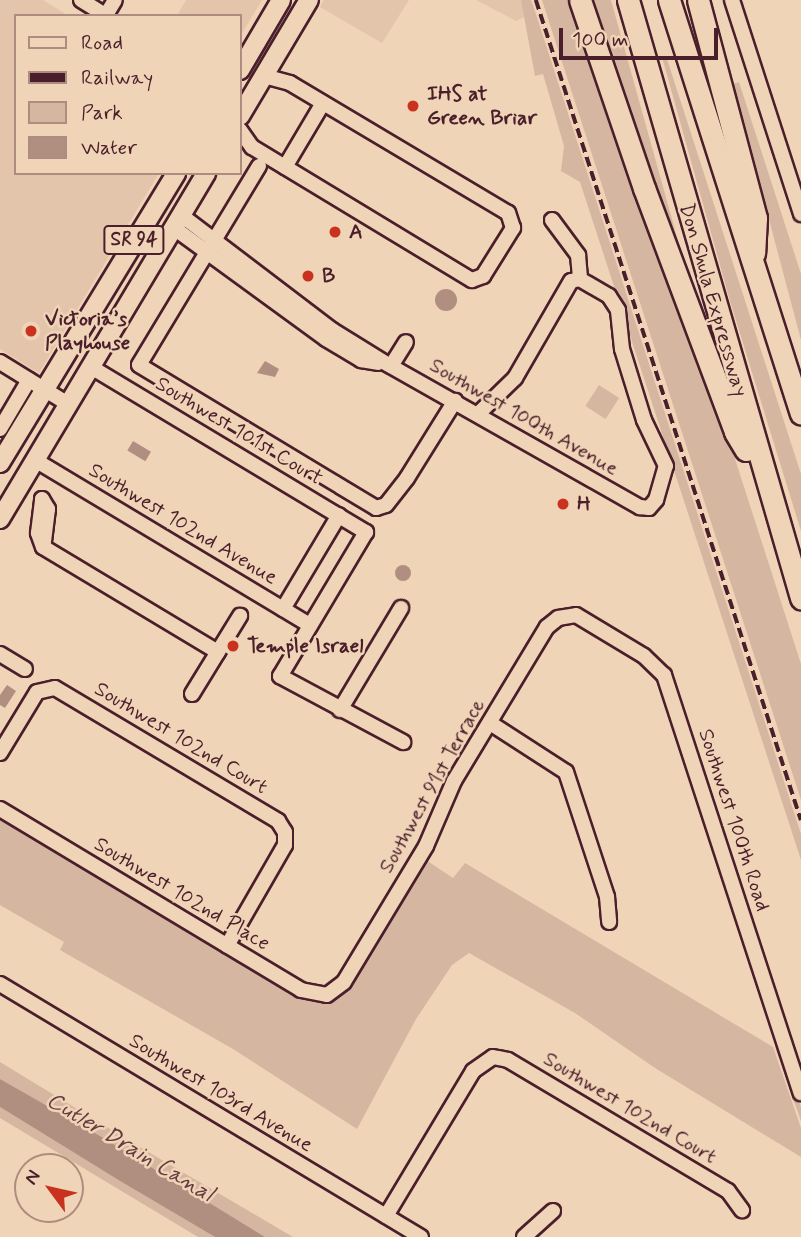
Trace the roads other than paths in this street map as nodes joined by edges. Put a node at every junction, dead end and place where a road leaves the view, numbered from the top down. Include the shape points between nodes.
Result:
1 (81, 0) edge
2 (281, 0) edge
3 (309, 0) edge
4 (580, 0) edge
5 (628, 0) edge
6 (670, 0) edge
7 (698, 0) edge
8 (732, 0) edge
9 (103, 14) edge
10 (242, 67) edge
11 (264, 76) junction
12 (244, 97) edge
13 (323, 103) junction
14 (242, 133) edge
15 (259, 166) dead end
16 (285, 167) junction
17 (175, 175) edge
18 (205, 175) edge
19 (801, 214) edge
20 (552, 220) dead end
21 (177, 221) junction
22 (211, 245) junction
23 (754, 269) junction
24 (580, 279) junction
25 (405, 342) dead end
26 (0, 362) edge
27 (389, 365) junction
28 (91, 367) junction
29 (37, 384) junction
30 (455, 401) junction
31 (68, 404) junction
32 (801, 413) edge
33 (478, 414) junction
34 (0, 429) edge
35 (35, 460) junction
36 (0, 463) edge
37 (762, 475) junction
38 (20, 484) junction
39 (339, 516) junction
40 (0, 519) edge
41 (801, 598) edge
42 (401, 608) dead end
43 (283, 609) junction
44 (240, 616) dead end
45 (563, 616) joint
46 (310, 625) junction
47 (218, 652) junction
48 (0, 655) edge
49 (25, 669) dead end
50 (192, 694) dead end
51 (340, 710) junction
52 (490, 723) junction
53 (4, 736) edge
54 (402, 743) dead end
55 (0, 753) edge
56 (0, 809) edge
57 (609, 922) dead end
58 (227, 946) junction
59 (344, 982) joint
60 (0, 985) edge
61 (801, 1093) edge
62 (742, 1210) dead end
63 (553, 1211) dead end
64 (386, 1216) junction
65 (421, 1237) edge
66 (524, 1237) edge

1 - 9 street
2 - 10 main road
3 - 11 main road
4 - 37 highway via 735,432
5 - 37 highway, Don Shula Expressway
6 - 23 highway
7 - 23 highway via 756,218
8 - 19 street
11 - 12 main road
11 - 13 street via 290,83
13 - 16 street
13 - 16 street via 508,213 513,228 483,276 474,281
14 - 16 street via 252,147
15 - 22 street
17 - 29 main road, SR 94
18 - 21 main road, SR 94
20 - 24 street via 578,255
21 - 22 street, Southwest 100th Avenue
21 - 28 main road, SR 94
22 - 27 street, Southwest 100th Avenue
22 - 30 street via 139,365 370,506 386,505
23 - 32 highway
24 - 33 street via 571,281 515,378
24 - 33 street, Southwest 100th Avenue via 609,296 618,310 622,348 644,420 666,466 655,503 640,507
25 - 27 street
26 - 29 street
27 - 30 street, Southwest 100th Avenue
28 - 31 main road, SR 94
28 - 39 street, Southwest 101st Court
29 - 31 street
29 - 34 street
29 - 36 main road, SR 94
30 - 33 street, Southwest 100th Avenue
31 - 35 main road, SR 94
35 - 38 main road, SR 94
35 - 43 street, Southwest 102nd Avenue
37 - 41 highway, Don Shula Expressway
38 - 40 main road, SR 94
38 - 47 street via 48,509 43,547
39 - 43 street
39 - 46 street, Southwest 101st Court via 366,532
42 - 51 street
43 - 46 street, Southwest 102nd Avenue
44 - 47 street
45 - 52 street, Southwest 91st Terrace via 547,628
45 - 61 street, Southwest 100th Road via 580,616 644,656 664,675
46 - 51 street via 279,676
47 - 50 street
48 - 49 street
51 - 54 street
52 - 57 street via 566,772 607,897
52 - 59 street, Southwest 91st Terrace via 451,789 426,846
53 - 55 street
53 - 58 street, Southwest 102nd Court via 37,692 47,687 63,691 278,821 285,832 285,845
56 - 58 street, Southwest 102nd Place
58 - 59 street, Southwest 102nd Place via 309,994 327,995
60 - 64 street, Southwest 103rd Avenue
62 - 64 street, Southwest 102nd Court via 728,1191 508,1059 488,1058 473,1071
63 - 66 street
64 - 65 street, Southwest 103rd Avenue

